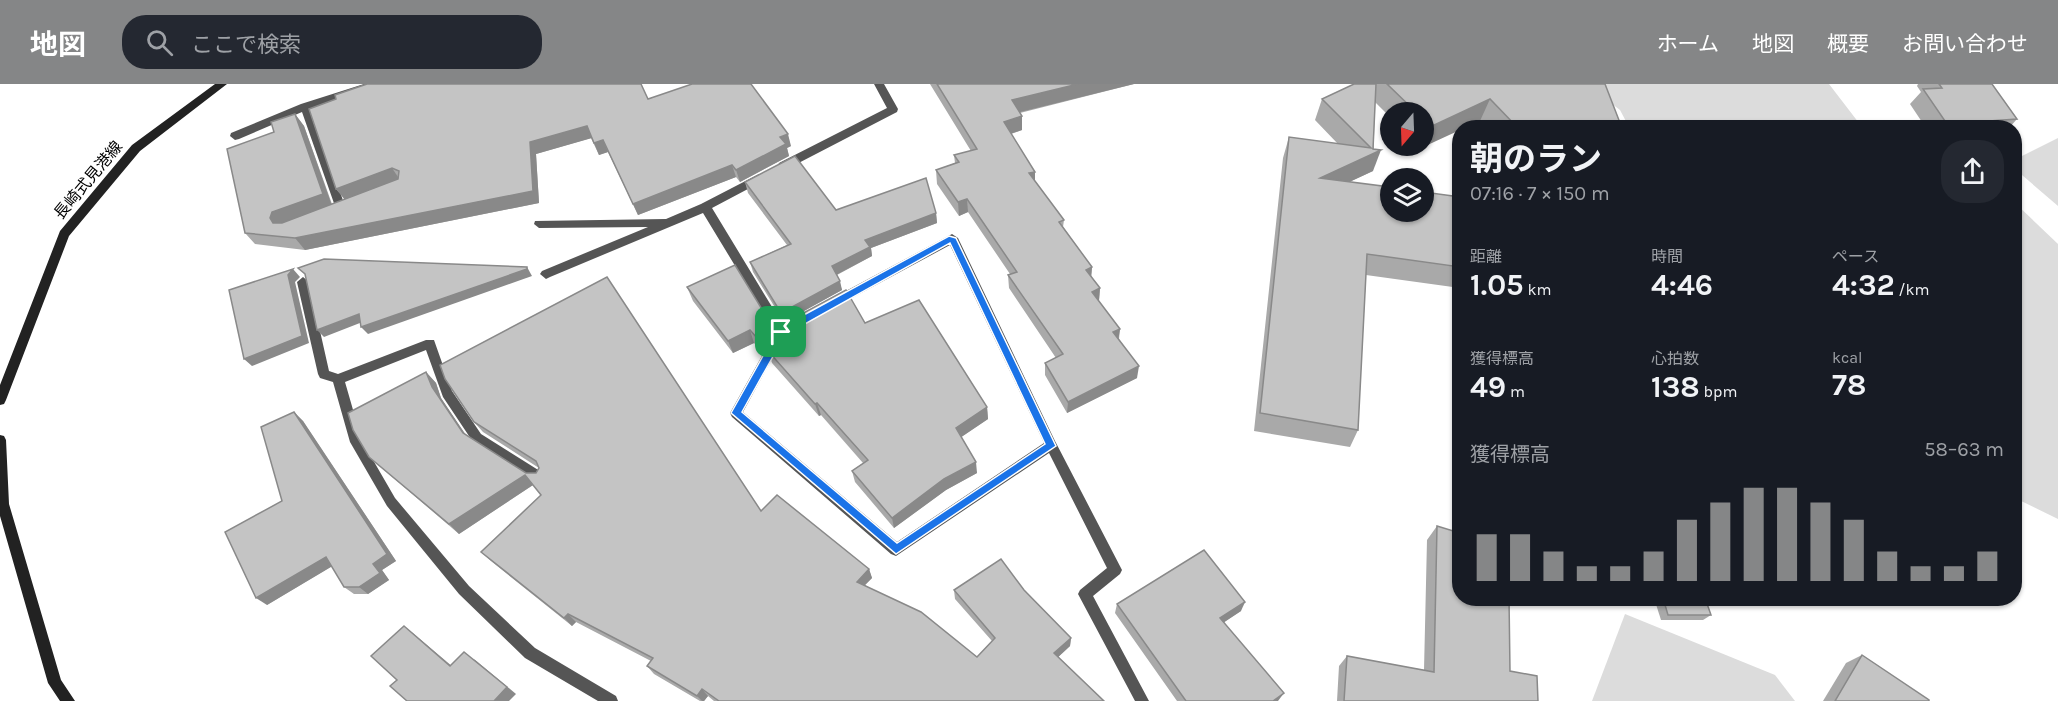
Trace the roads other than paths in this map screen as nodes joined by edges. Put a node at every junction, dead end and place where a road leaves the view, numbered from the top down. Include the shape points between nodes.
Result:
1 (222, 84) edge
2 (375, 84) edge
3 (879, 84) edge
4 (305, 107) junction
5 (235, 136) dead end
6 (705, 207) junction
7 (341, 209) edge
8 (669, 222) junction
9 (539, 224) dead end
10 (546, 274) dead end
11 (303, 282) edge
12 (821, 310) edge
13 (801, 321) edge
14 (781, 332) junction
15 (338, 380) junction
16 (0, 400) edge
17 (0, 440) edge
18 (1051, 446) junction
19 (539, 477) edge
20 (1142, 700) edge
21 (68, 701) edge
22 (611, 701) edge

1 - 16 main road, 長崎式見港線 via 136,148 64,234
2 - 4 street
3 - 6 street via 892,109
4 - 5 street
4 - 7 street
6 - 8 street
6 - 14 street
8 - 9 street
8 - 10 street
11 - 15 street via 324,374
12 - 18 street via 952,238
13 - 14 street
14 - 18 street via 736,413 896,550
15 - 19 street via 430,343 447,393 477,438
15 - 22 street via 356,442 391,502 464,590 530,653
17 - 21 main road via 3,504 55,683
18 - 20 street via 1115,570 1085,594

